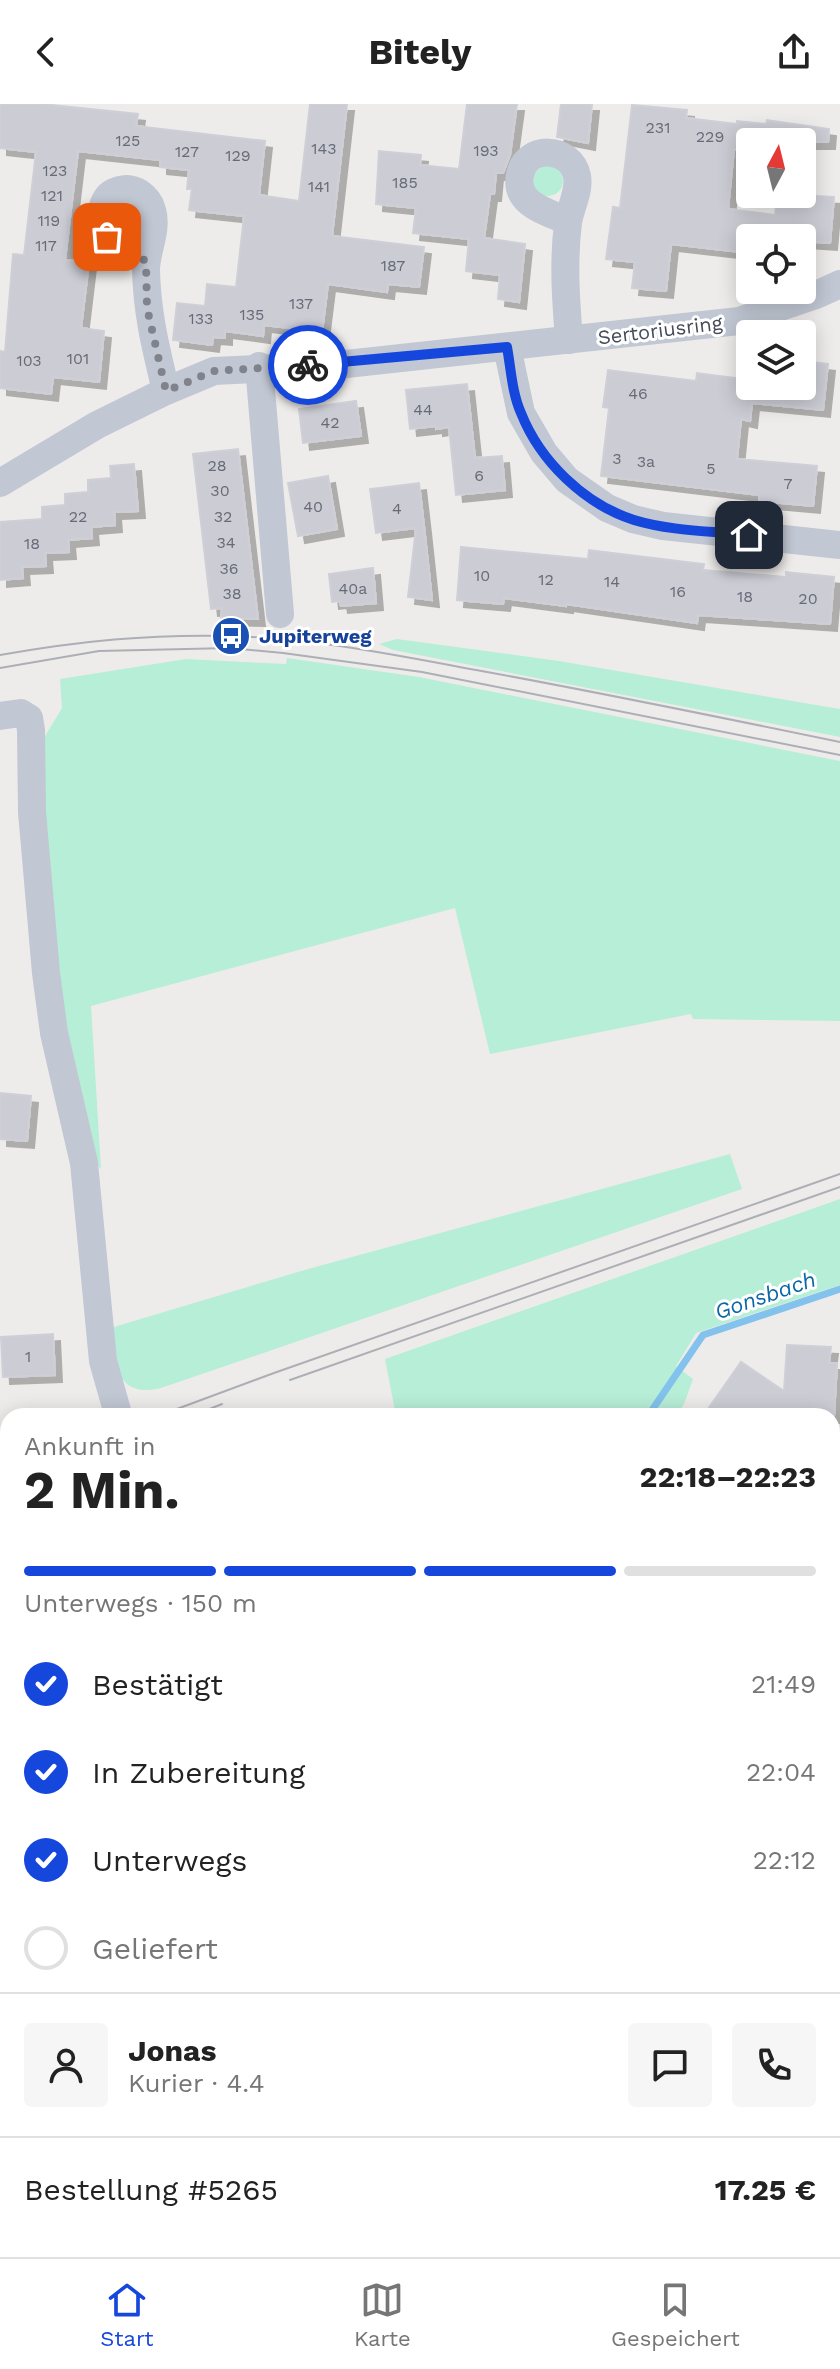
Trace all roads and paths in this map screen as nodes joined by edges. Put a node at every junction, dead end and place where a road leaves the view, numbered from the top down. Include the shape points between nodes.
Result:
1 (568, 221) dead end
2 (146, 261) dead end
3 (840, 284) edge
4 (569, 340) junction
5 (507, 347) junction
6 (259, 366) junction
7 (166, 391) junction
8 (0, 483) edge
9 (840, 545) edge
10 (280, 614) dead end
11 (10, 714) edge
12 (114, 1408) edge

1 - 4 street, Sertoriusring via 564,286
2 - 7 street via 147,308
3 - 4 street, Sertoriusring via 739,321
4 - 5 street, Sertoriusring
5 - 6 street, Sertoriusring via 337,365
5 - 9 street via 521,413 544,453 567,480 607,508 663,526
6 - 7 street, Sertoriusring via 214,371
6 - 10 street
7 - 8 street, Sertoriusring
11 - 12 street via 29,718 31,730 32,812 46,973 84,1163 103,1361

